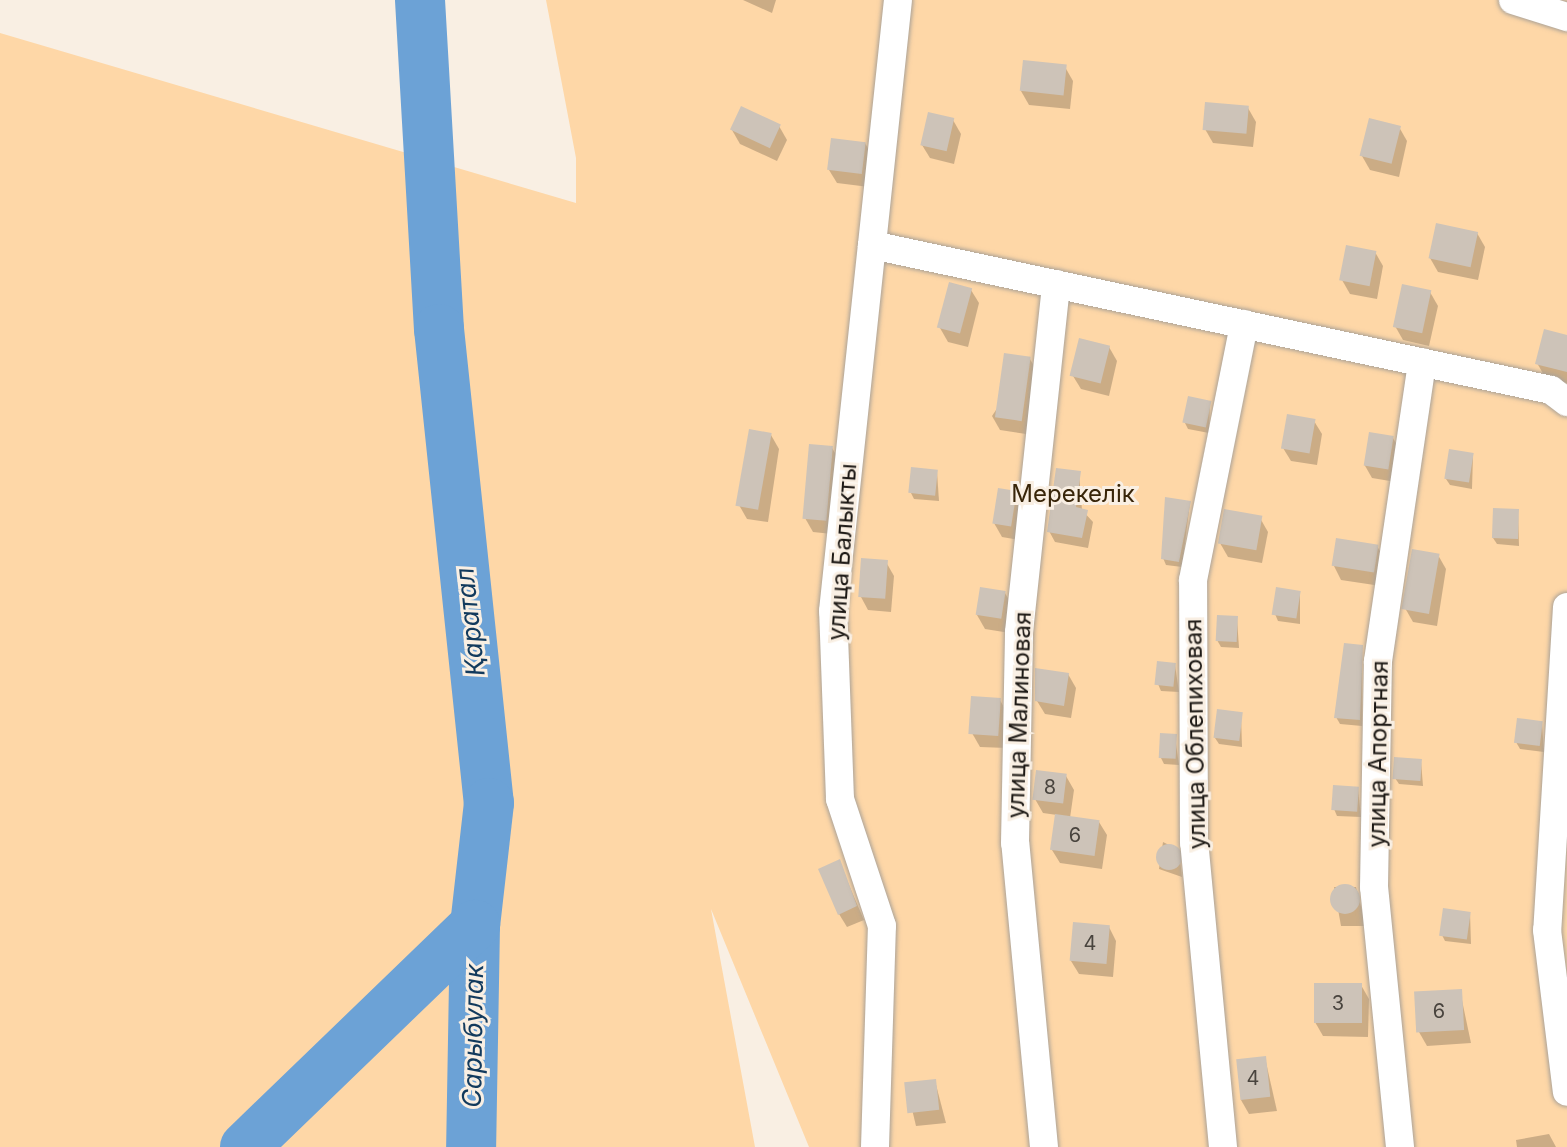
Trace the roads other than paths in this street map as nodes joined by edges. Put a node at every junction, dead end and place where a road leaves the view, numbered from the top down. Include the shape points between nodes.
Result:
1 (898, 0) edge
2 (1513, 0) edge
3 (1567, 17) edge
4 (872, 245) junction
5 (1056, 284) junction
6 (1244, 324) junction
7 (1422, 362) junction
8 (1567, 402) edge
9 (1567, 607) edge
10 (1567, 1092) edge
11 (875, 1147) edge
12 (1044, 1147) edge
13 (1223, 1147) edge
14 (1400, 1147) edge

1 - 4 street, улица Балыкты
2 - 3 street
4 - 5 street
4 - 11 street, улица Балыкты via 833,611 840,799 882,926
5 - 6 street
5 - 12 street, улица Малиновая via 1019,632 1016,813
6 - 7 street
6 - 13 street, улица Облепиховая via 1193,580 1194,843
7 - 8 street via 1551,390
7 - 14 street, улица Апортная via 1378,661 1374,887
9 - 10 street via 1547,930

